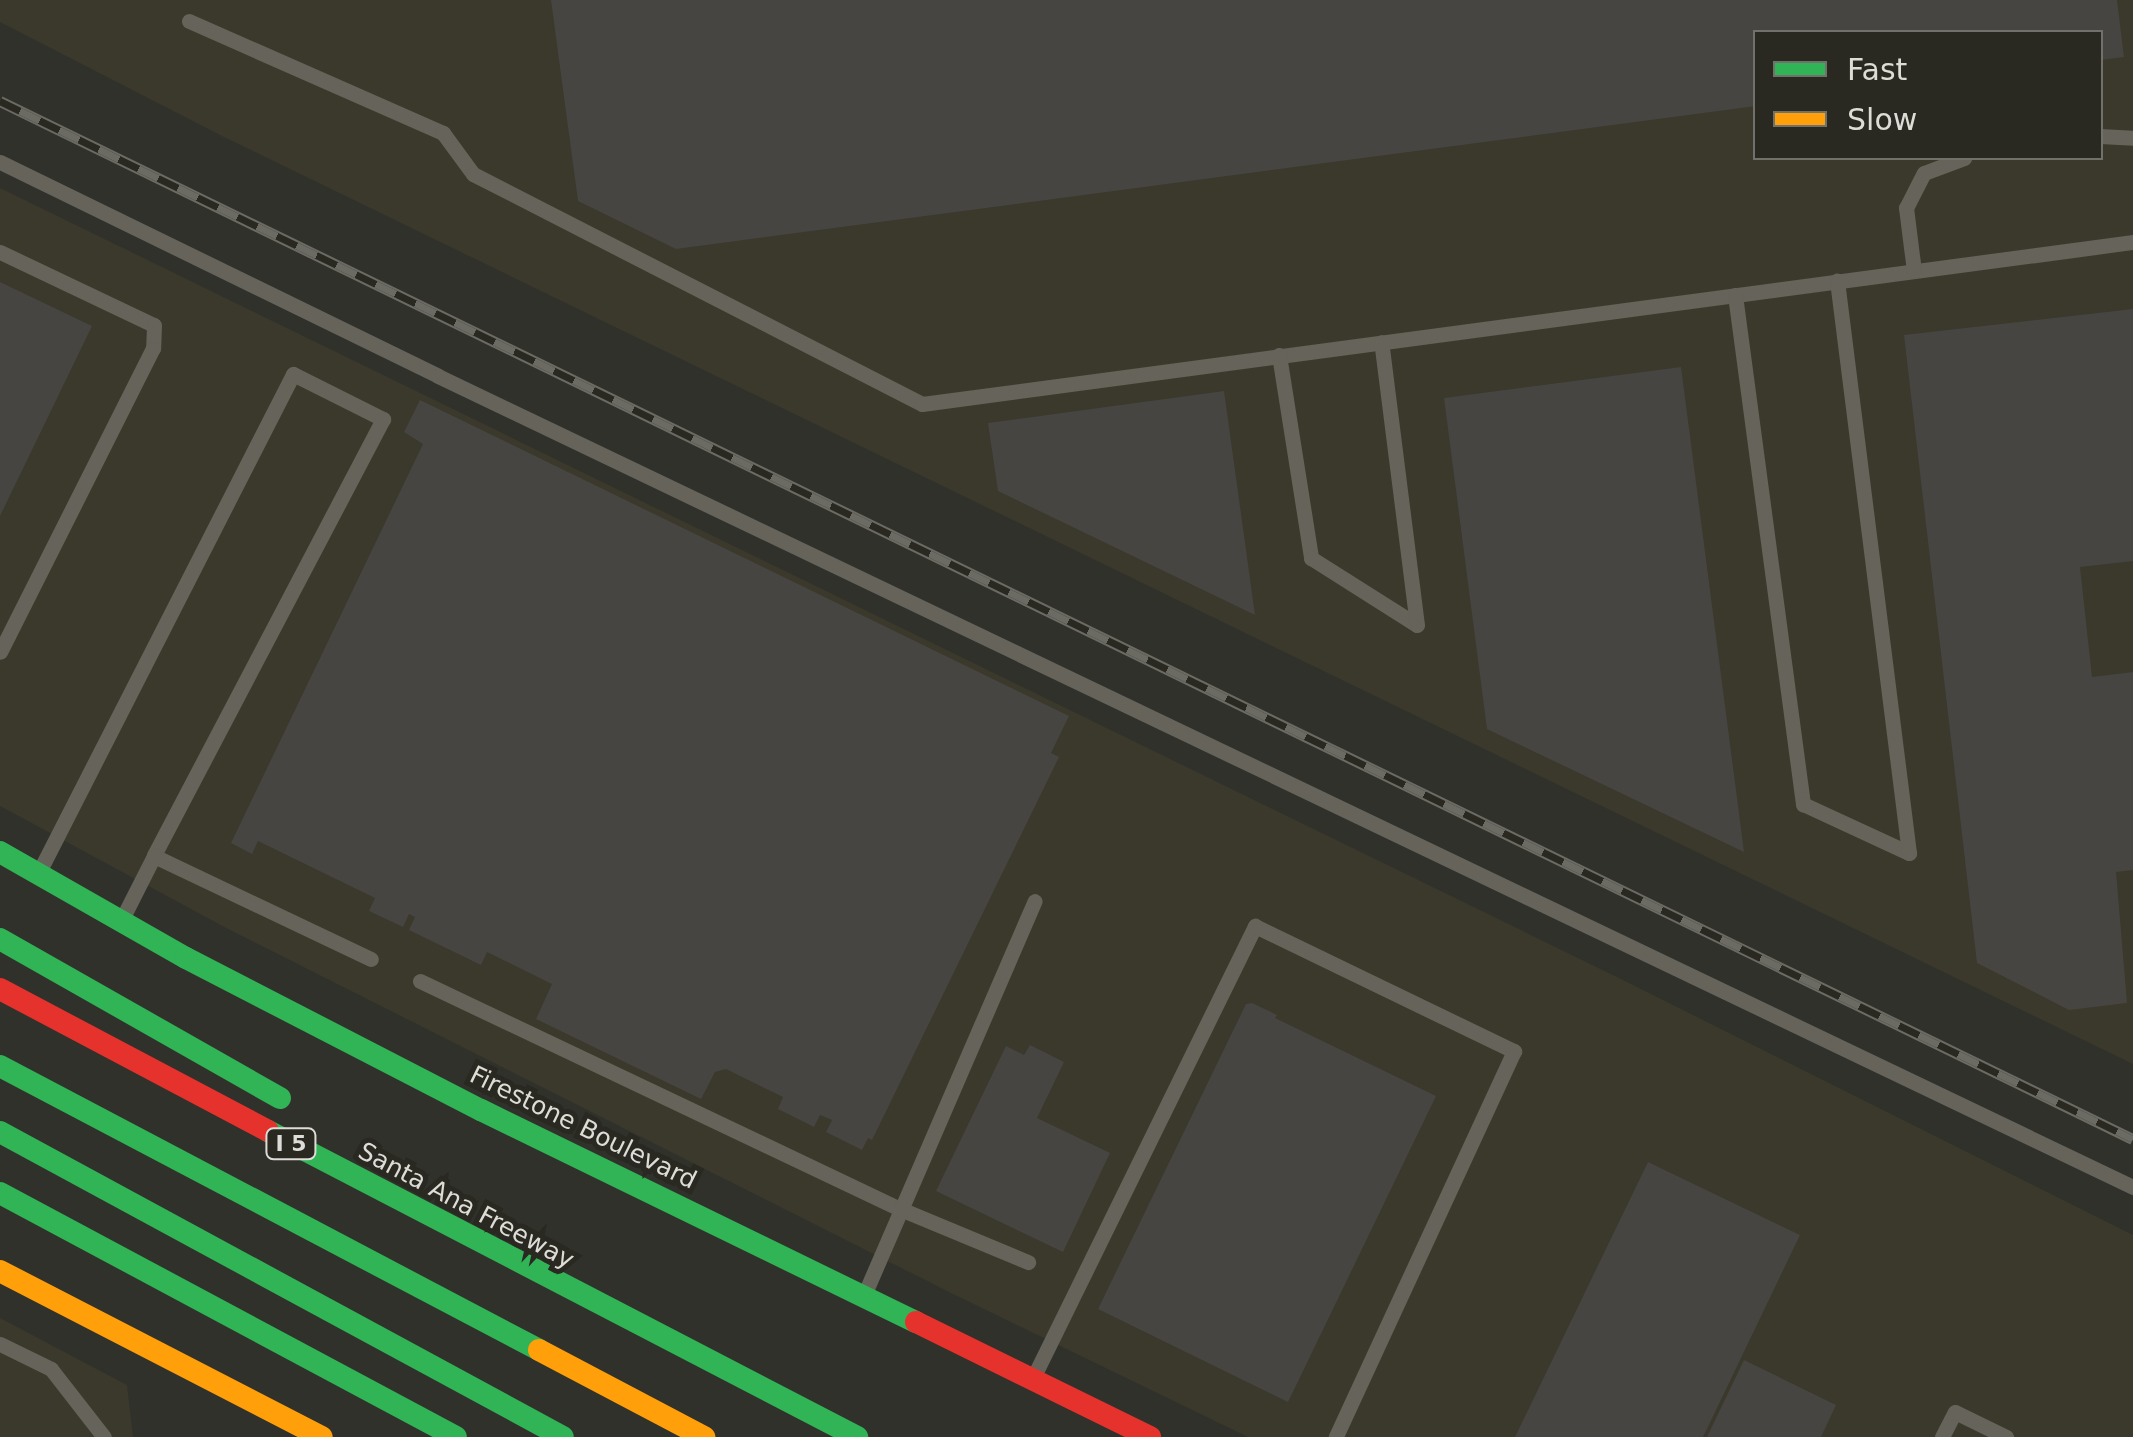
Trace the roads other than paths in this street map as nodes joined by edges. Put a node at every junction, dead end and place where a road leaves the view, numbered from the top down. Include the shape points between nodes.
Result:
1 (190, 20) dead end
2 (2103, 136) edge
3 (2133, 138) edge
4 (1959, 160) edge
5 (0, 162) edge
6 (2133, 242) edge
7 (0, 252) edge
8 (1914, 271) junction
9 (1837, 281) junction
10 (1735, 294) junction
11 (1381, 342) junction
12 (1279, 355) junction
13 (0, 652) edge
14 (0, 852) edge
15 (154, 856) junction
16 (38, 874) junction
17 (1035, 901) dead end
18 (122, 921) junction
19 (0, 939) edge
20 (371, 959) dead end
21 (420, 981) dead end
22 (0, 989) edge
23 (0, 1066) edge
24 (294, 1107) dead end
25 (0, 1132) edge
26 (358, 1150) dead end
27 (2133, 1188) edge
28 (0, 1193) edge
29 (898, 1208) junction
30 (1028, 1262) dead end
31 (0, 1271) edge
32 (863, 1297) junction
33 (582, 1298) junction
34 (0, 1344) edge
35 (1032, 1380) junction
36 (104, 1437) edge
37 (322, 1437) edge
38 (456, 1437) edge
39 (563, 1437) edge
40 (704, 1437) edge
41 (857, 1437) edge
42 (1150, 1437) edge
43 (1336, 1437) edge
44 (1942, 1437) edge
45 (2006, 1437) edge

1 - 12 lane via 443,133 473,174 922,404
2 - 3 lane
4 - 8 lane via 1924,173 1906,208
5 - 27 lane
6 - 8 lane
7 - 13 lane via 154,325 152,348
8 - 9 lane
9 - 10 lane
9 - 10 lane via 1909,853 1802,804
10 - 11 lane
11 - 12 lane
11 - 12 lane via 1417,624 1311,558
14 - 16 main road, Firestone Boulevard
15 - 16 lane via 382,419 293,374
15 - 18 lane
15 - 20 lane
16 - 18 main road, Firestone Boulevard
17 - 29 lane
18 - 32 main road, Firestone Boulevard via 481,1110
19 - 24 main road
21 - 29 lane
22 - 33 main road, Santa Ana Freeway / I 5
23 - 40 main road
25 - 39 main road
26 - 33 main road
28 - 38 main road
29 - 30 lane
29 - 32 lane
31 - 37 main road
32 - 35 main road, Firestone Boulevard
33 - 41 main road, Santa Ana Freeway / I 5
34 - 36 lane via 51,1369
35 - 42 main road, Firestone Boulevard
35 - 43 lane via 1255,926 1514,1051
44 - 45 lane via 1955,1412

